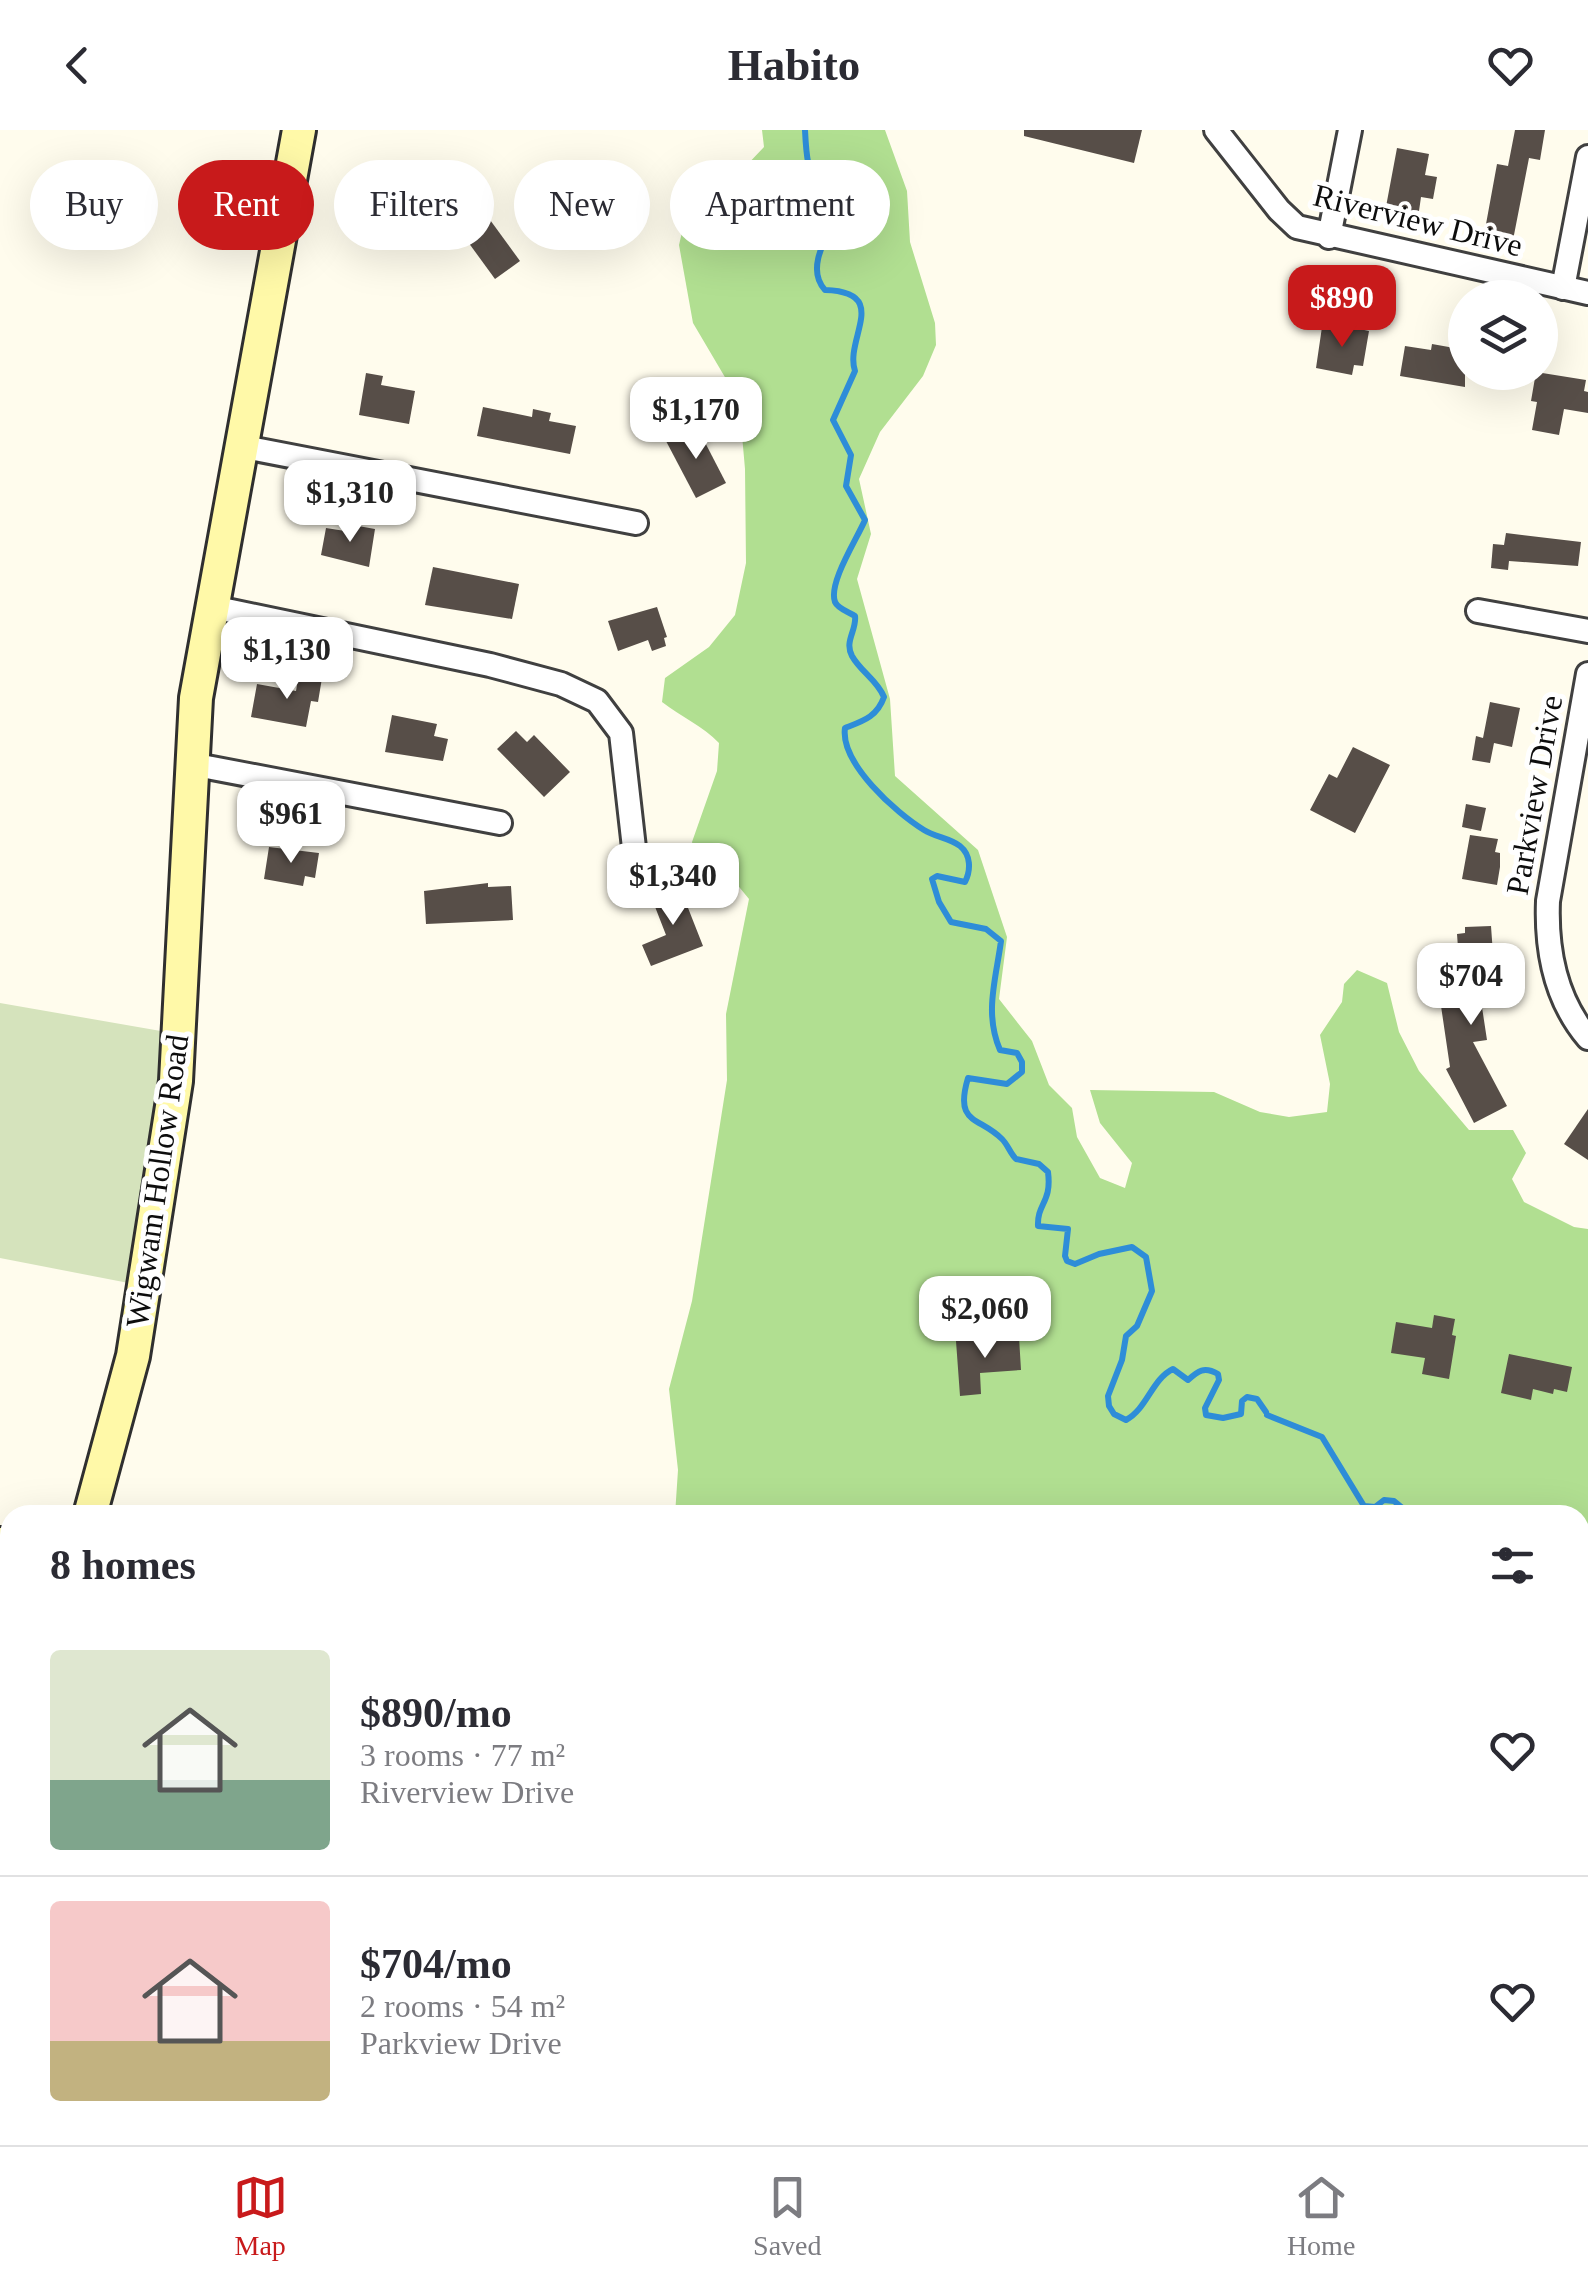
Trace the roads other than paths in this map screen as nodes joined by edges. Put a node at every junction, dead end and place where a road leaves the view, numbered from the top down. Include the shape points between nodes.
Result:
1 (298, 130) edge
2 (1216, 130) edge
3 (1350, 130) edge
4 (1588, 158) edge
5 (1330, 236) junction
6 (1563, 288) junction
7 (1588, 293) edge
8 (240, 446) junction
9 (636, 523) dead end
10 (212, 608) junction
11 (1478, 611) dead end
12 (1588, 631) edge
13 (1588, 674) edge
14 (191, 764) junction
15 (500, 822) dead end
16 (639, 892) dead end
17 (1588, 1038) edge
18 (93, 1505) edge

1 - 8 street, Wigwam Hollow Road
2 - 5 street, Riverview Drive via 1287,220
3 - 5 street
4 - 6 street
5 - 6 street, Riverview Drive
6 - 7 street, Riverview Drive
8 - 9 street
8 - 10 street, Wigwam Hollow Road
10 - 14 street, Wigwam Hollow Road
10 - 16 street via 490,666 561,684 596,702 621,733
11 - 12 street
13 - 17 street, Parkview Drive via 1547,929 1557,983
14 - 15 street
14 - 18 street, Wigwam Hollow Road via 176,1081 133,1356

